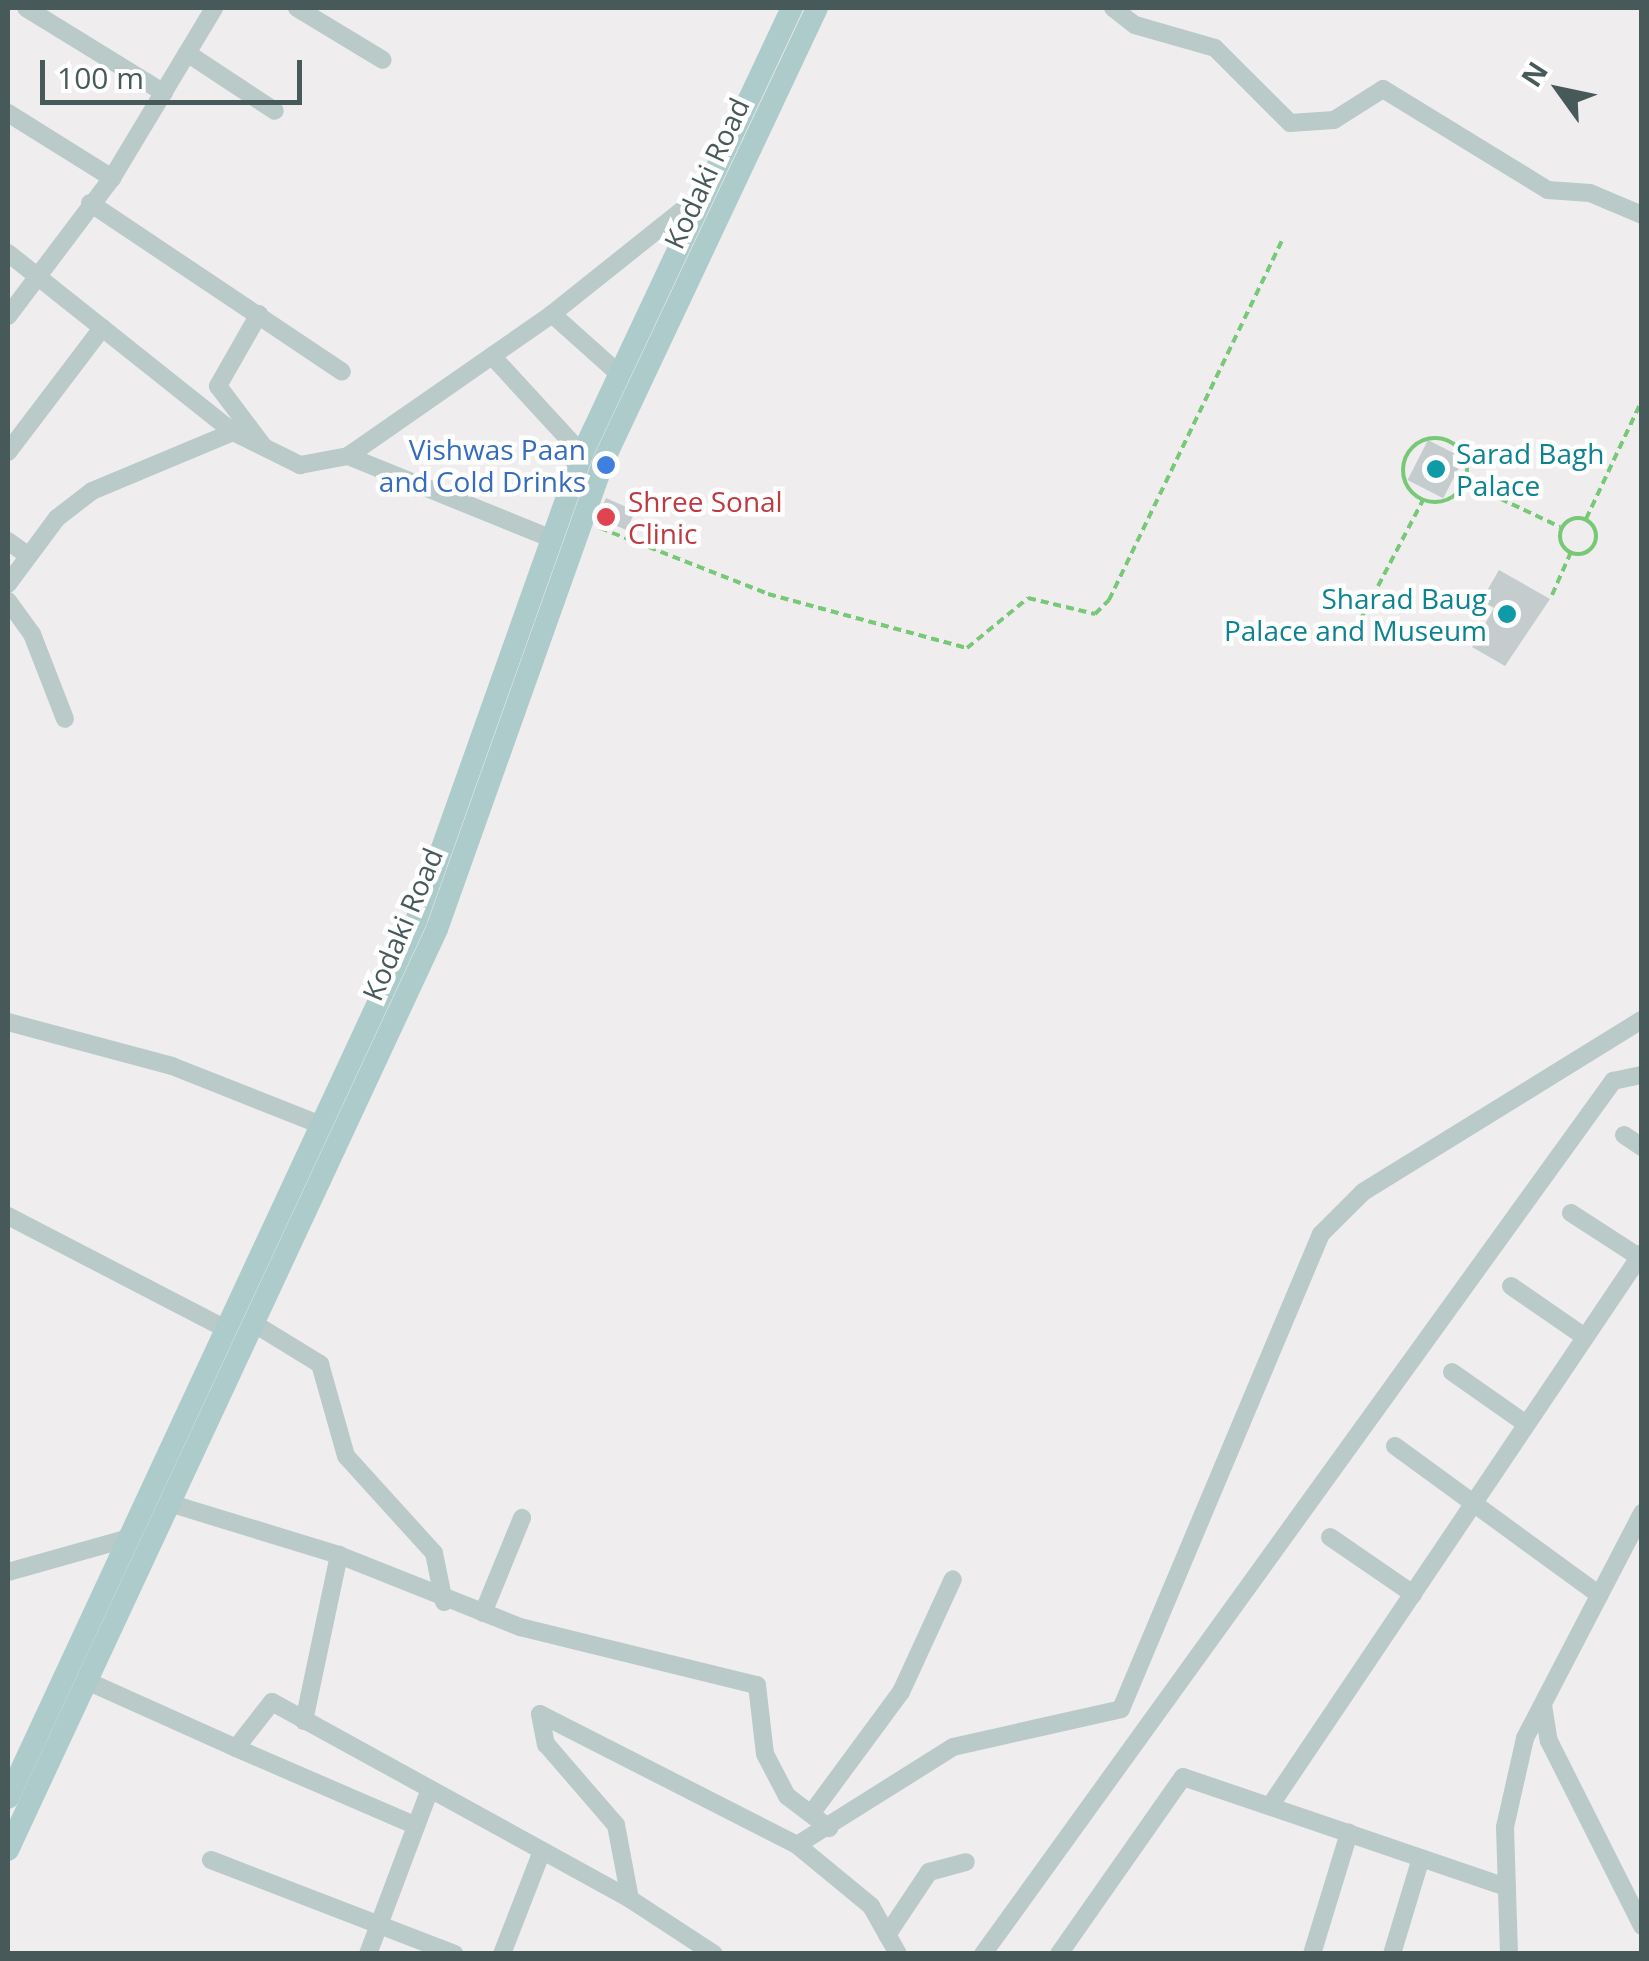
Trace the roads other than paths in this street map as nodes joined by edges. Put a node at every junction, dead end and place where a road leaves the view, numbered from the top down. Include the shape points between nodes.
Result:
1 (26, 8) edge
2 (214, 8) edge
3 (298, 8) edge
4 (792, 8) edge
5 (816, 8) edge
6 (1113, 8) edge
7 (187, 53) junction
8 (383, 60) dead end
9 (164, 94) junction
10 (275, 111) dead end
11 (8, 114) edge
12 (112, 178) junction
13 (705, 192) junction
14 (90, 204) junction
15 (1642, 216) edge
16 (8, 253) edge
17 (37, 275) junction
18 (259, 314) junction
19 (552, 314) junction
20 (8, 316) edge
21 (102, 328) junction
22 (492, 356) junction
23 (342, 372) dead end
24 (619, 374) junction
25 (233, 432) junction
26 (264, 447) junction
27 (8, 452) edge
28 (582, 454) junction
29 (348, 456) junction
30 (552, 539) junction
31 (8, 541) edge
32 (27, 554) junction
33 (8, 584) edge
34 (8, 601) edge
35 (65, 719) dead end
36 (1642, 1020) edge
37 (8, 1022) edge
38 (1642, 1075) edge
39 (321, 1125) junction
40 (1624, 1135) dead end
41 (1642, 1147) edge
42 (1571, 1213) dead end
43 (8, 1216) edge
44 (1640, 1255) edge
45 (1511, 1286) dead end
46 (253, 1323) junction
47 (226, 1329) junction
48 (1585, 1337) junction
49 (1452, 1372) dead end
50 (1526, 1424) junction
51 (1394, 1446) dead end
52 (1475, 1501) junction
53 (170, 1503) junction
54 (1642, 1513) edge
55 (522, 1518) dead end
56 (1330, 1537) dead end
57 (128, 1538) junction
58 (339, 1555) junction
59 (8, 1572) edge
60 (952, 1579) dead end
61 (1412, 1594) junction
62 (1599, 1595) junction
63 (444, 1602) junction
64 (483, 1613) junction
65 (86, 1681) junction
66 (1542, 1705) junction
67 (304, 1720) junction
68 (236, 1748) junction
69 (430, 1790) junction
70 (8, 1798) edge
71 (1270, 1806) junction
72 (811, 1814) junction
73 (416, 1826) junction
74 (829, 1828) junction
75 (1348, 1833) junction
76 (797, 1845) junction
77 (8, 1850) edge
78 (542, 1851) junction
79 (1421, 1858) junction
80 (210, 1860) dead end
81 (966, 1862) dead end
82 (1507, 1887) junction
83 (630, 1899) junction
84 (378, 1925) junction
85 (1642, 1926) edge
86 (887, 1935) junction
87 (368, 1954) edge
88 (454, 1954) edge
89 (502, 1954) edge
90 (714, 1954) edge
91 (898, 1954) edge
92 (983, 1954) edge
93 (1060, 1954) edge
94 (1312, 1954) edge
95 (1392, 1954) edge
96 (1509, 1954) edge

1 - 9 street
2 - 7 street
3 - 8 street
4 - 13 main road, Kodaki Road
5 - 46 main road, Kodaki Road via 582,521 437,929
6 - 15 street via 1135,25 1215,48 1290,123 1334,120 1383,90 1548,190 1590,193
7 - 9 street
7 - 10 street
9 - 12 street
11 - 12 street
12 - 14 street
13 - 19 street
13 - 24 main road, Kodaki Road
14 - 17 street
14 - 18 street
16 - 17 street
17 - 20 street
17 - 21 street
18 - 23 street
18 - 26 street via 218,386
19 - 22 street
19 - 24 street
21 - 25 street
21 - 27 street
22 - 28 street
22 - 29 street
24 - 28 main road, Kodaki Road
25 - 26 street
25 - 32 street via 92,491
26 - 29 street via 315,467
28 - 30 main road, Kodaki Road
29 - 30 street
30 - 39 main road, Kodaki Road via 416,921
31 - 32 street
32 - 33 street
34 - 35 street via 32,634
36 - 74 street via 1363,1192 1321,1234 1121,1709 953,1747
37 - 39 street via 172,1066
38 - 92 street via 1613,1081
39 - 47 main road, Kodaki Road
40 - 41 street
42 - 44 street
43 - 47 street
44 - 48 street
45 - 48 street
46 - 53 main road, Kodaki Road
46 - 63 street via 320,1364 346,1456 434,1553
47 - 57 main road, Kodaki Road
48 - 50 street
49 - 50 street
50 - 52 street
51 - 52 street
52 - 61 street
52 - 62 street
53 - 58 street
53 - 65 main road, Kodaki Road
54 - 62 street
55 - 64 street
56 - 61 street
57 - 59 street
57 - 70 main road, Kodaki Road
58 - 63 street
58 - 67 street
60 - 72 street via 901,1692
61 - 71 street
62 - 66 street
63 - 64 street
64 - 72 street via 756,1685 765,1754 787,1796
65 - 68 street
65 - 77 main road, Kodaki Road
66 - 82 street via 1525,1738 1506,1827
66 - 85 street via 1550,1741
67 - 68 street via 272,1702
67 - 69 street
68 - 73 street
69 - 73 street
69 - 78 street
71 - 75 street
71 - 93 street via 1183,1777
72 - 74 street
73 - 84 street
74 - 76 street
75 - 79 street
75 - 94 street
76 - 83 street via 540,1714 546,1744 616,1825
76 - 86 street via 871,1906
78 - 83 street
78 - 89 street
79 - 82 street
79 - 95 street
80 - 84 street
81 - 86 street via 929,1872
82 - 96 street
83 - 90 street
84 - 87 street
84 - 88 street
86 - 91 street

